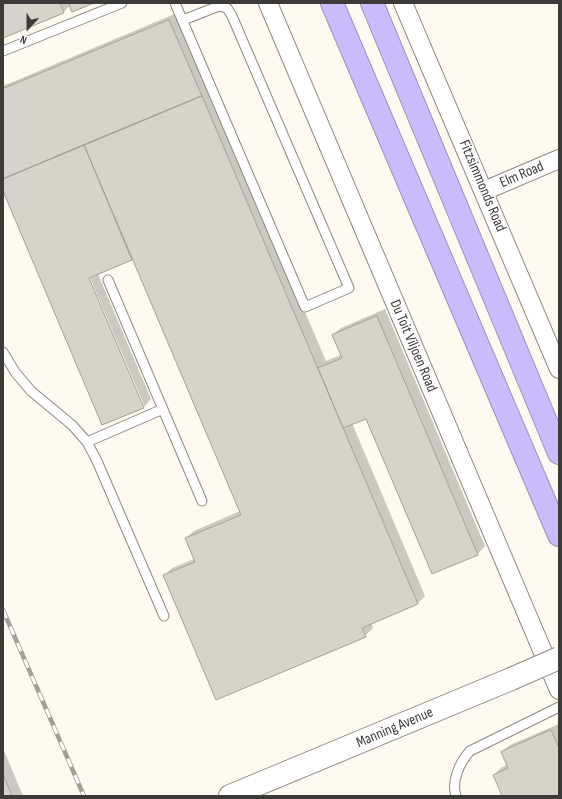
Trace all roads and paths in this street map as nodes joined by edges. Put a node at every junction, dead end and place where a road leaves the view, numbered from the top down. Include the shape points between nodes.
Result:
1 (122, 3) edge
2 (176, 3) edge
3 (268, 3) edge
4 (332, 3) edge
5 (372, 3) edge
6 (403, 3) edge
7 (183, 20) junction
8 (3, 51) edge
9 (559, 160) edge
10 (484, 191) junction
11 (108, 280) dead end
12 (3, 352) edge
13 (559, 369) edge
14 (163, 409) junction
15 (87, 442) junction
16 (559, 453) edge
17 (202, 501) dead end
18 (559, 535) edge
19 (164, 616) dead end
20 (559, 658) edge
21 (559, 690) edge
22 (559, 707) edge
23 (453, 795) edge
24 (230, 796) edge

1 - 8 lane
2 - 7 lane
3 - 21 street, Du Toit Viljoen Road
4 - 18 highway
5 - 16 highway
6 - 10 street, Fitzsimmonds Road
7 - 7 lane via 305,307 349,288 232,16 227,8 219,6
9 - 10 street, Elm Road
10 - 13 street, Fitzsimmonds Road
11 - 14 lane
12 - 15 lane via 14,372 31,391 72,425
14 - 15 lane
14 - 17 lane
15 - 19 lane via 98,461
20 - 24 street, Manning Avenue, bridge
22 - 23 lane via 470,751 459,768

